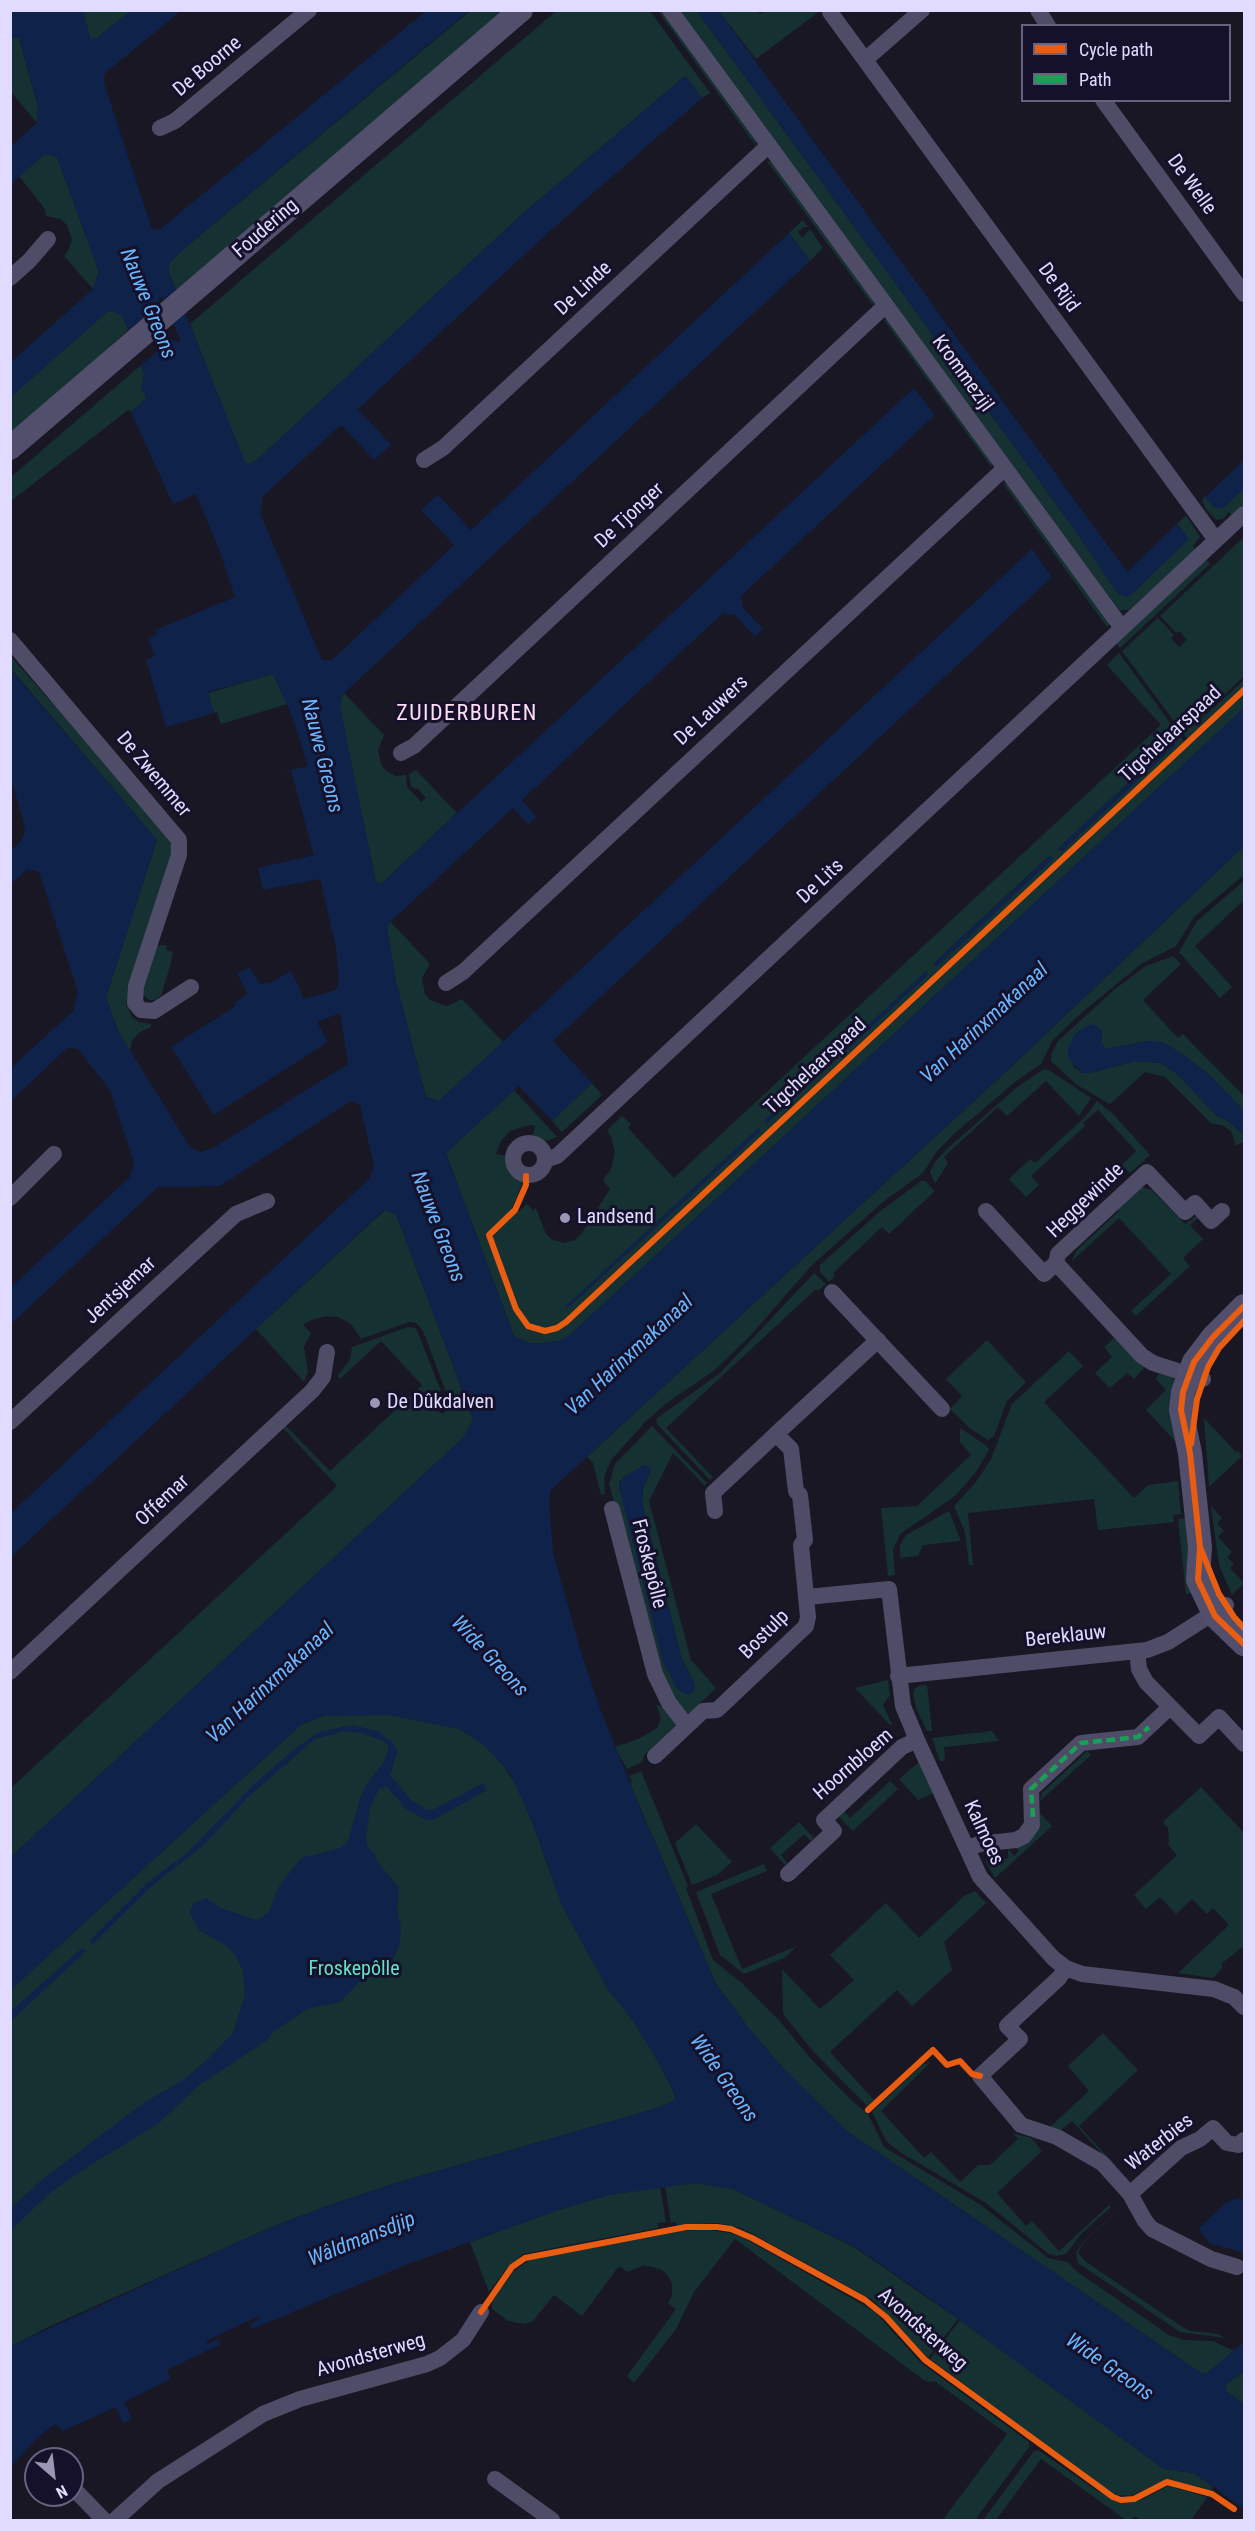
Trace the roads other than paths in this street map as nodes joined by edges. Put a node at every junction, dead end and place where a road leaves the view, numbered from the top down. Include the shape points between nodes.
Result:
1 (309, 10) edge
2 (521, 10) edge
3 (670, 10) edge
4 (922, 10) edge
5 (1038, 10) edge
6 (830, 12) edge
7 (1047, 24) edge
8 (865, 60) junction
9 (1104, 102) edge
10 (160, 128) dead end
11 (769, 145) junction
12 (48, 239) dead end
13 (10, 278) edge
14 (1245, 294) edge
15 (886, 305) junction
16 (10, 447) edge
17 (424, 460) dead end
18 (1005, 468) junction
19 (1245, 514) edge
20 (1216, 540) junction
21 (1122, 628) junction
22 (10, 640) edge
23 (400, 753) dead end
24 (446, 983) dead end
25 (191, 987) dead end
26 (54, 1154) dead end
27 (545, 1160) dead end
28 (10, 1198) edge
29 (267, 1201) dead end
30 (986, 1211) dead end
31 (1222, 1211) dead end
32 (1056, 1263) junction
33 (832, 1292) dead end
34 (1245, 1306) edge
35 (1245, 1321) edge
36 (878, 1340) junction
37 (327, 1352) dead end
38 (1196, 1377) junction
39 (942, 1409) dead end
40 (10, 1422) edge
41 (776, 1434) junction
42 (612, 1509) dead end
43 (715, 1511) dead end
44 (807, 1597) junction
45 (1220, 1609) junction
46 (1245, 1628) edge
47 (1245, 1644) edge
48 (1137, 1651) junction
49 (10, 1672) edge
50 (898, 1676) junction
51 (1170, 1708) junction
52 (687, 1726) junction
53 (917, 1740) junction
54 (1245, 1744) edge
55 (655, 1756) dead end
56 (967, 1849) junction
57 (788, 1874) dead end
58 (1066, 1968) junction
59 (1245, 2007) edge
60 (1245, 2140) edge
61 (1130, 2194) junction
62 (1237, 2267) dead end
63 (482, 2312) dead end
64 (495, 2479) dead end
65 (84, 2499) edge
66 (104, 2520) edge
67 (116, 2520) edge
68 (552, 2520) edge

1 - 10 street, De Boorne via 175,121
2 - 16 street, Foudering
3 - 11 street, Krommezijl
4 - 8 street
5 - 7 street
6 - 8 street, De Rijd
8 - 20 street, De Rijd
9 - 14 street, De Welle
11 - 15 street, Krommezijl
11 - 17 street, De Linde via 444,448
12 - 13 street
15 - 18 street, Krommezijl
15 - 23 street, De Tjonger via 414,746
18 - 21 street, Krommezijl
18 - 24 street, De Lauwers via 463,972
19 - 20 street
20 - 21 street
21 - 27 street, De Lits via 557,1156
22 - 25 street, De Zwemmer via 179,840 179,855 136,986 135,1003 141,1010 154,1011
26 - 28 street
29 - 40 street, Jentsjemar via 236,1214
30 - 32 street, Heggewinde via 1044,1274
31 - 32 street, Heggewinde via 1212,1221 1196,1203 1185,1212 1147,1172 1058,1254
32 - 38 street, Heggewinde via 1142,1356
33 - 36 street
34 - 38 street via 1201,1350
35 - 38 street
36 - 39 street
36 - 41 street
37 - 49 street, Offemar via 323,1377 312,1391
38 - 45 street via 1183,1392 1181,1410 1190,1453 1200,1547 1219,1594
41 - 43 street via 713,1493
41 - 44 street, Bostulp via 791,1449 796,1491 800,1495
42 - 52 street, Froskepôlle via 655,1674 669,1703
44 - 50 street, Kalmoes via 889,1589
44 - 52 street, Bostulp via 808,1617 803,1630 717,1710 703,1711
45 - 46 street
45 - 47 street via 1228,1631
45 - 48 street, Bereklauw via 1168,1642
48 - 50 street, Bereklauw
48 - 51 street via 1142,1677
50 - 53 street, Kalmoes via 905,1712
51 - 54 street via 1199,1736 1219,1717
51 - 56 street via 1138,1737 1081,1743 1031,1789 1032,1825 1024,1836
52 - 55 street, Bostulp
53 - 56 street, Kalmoes
53 - 57 street, Hoornbloem via 902,1747 824,1820 834,1831
56 - 58 street, Kalmoes via 987,1887
58 - 59 street, Kalmoes via 1082,1974 1214,1989 1234,1997
58 - 61 street, Waterbies via 1007,2026 1020,2039 980,2076 1021,2125 1057,2137 1102,2163
60 - 61 street, Waterbies via 1239,2145 1227,2143 1213,2128 1181,2148
61 - 62 street, Waterbies via 1152,2229 1211,2259
63 - 67 street, Avondsterweg via 463,2340 440,2358 300,2398 263,2414 158,2481
64 - 68 street
65 - 66 street

